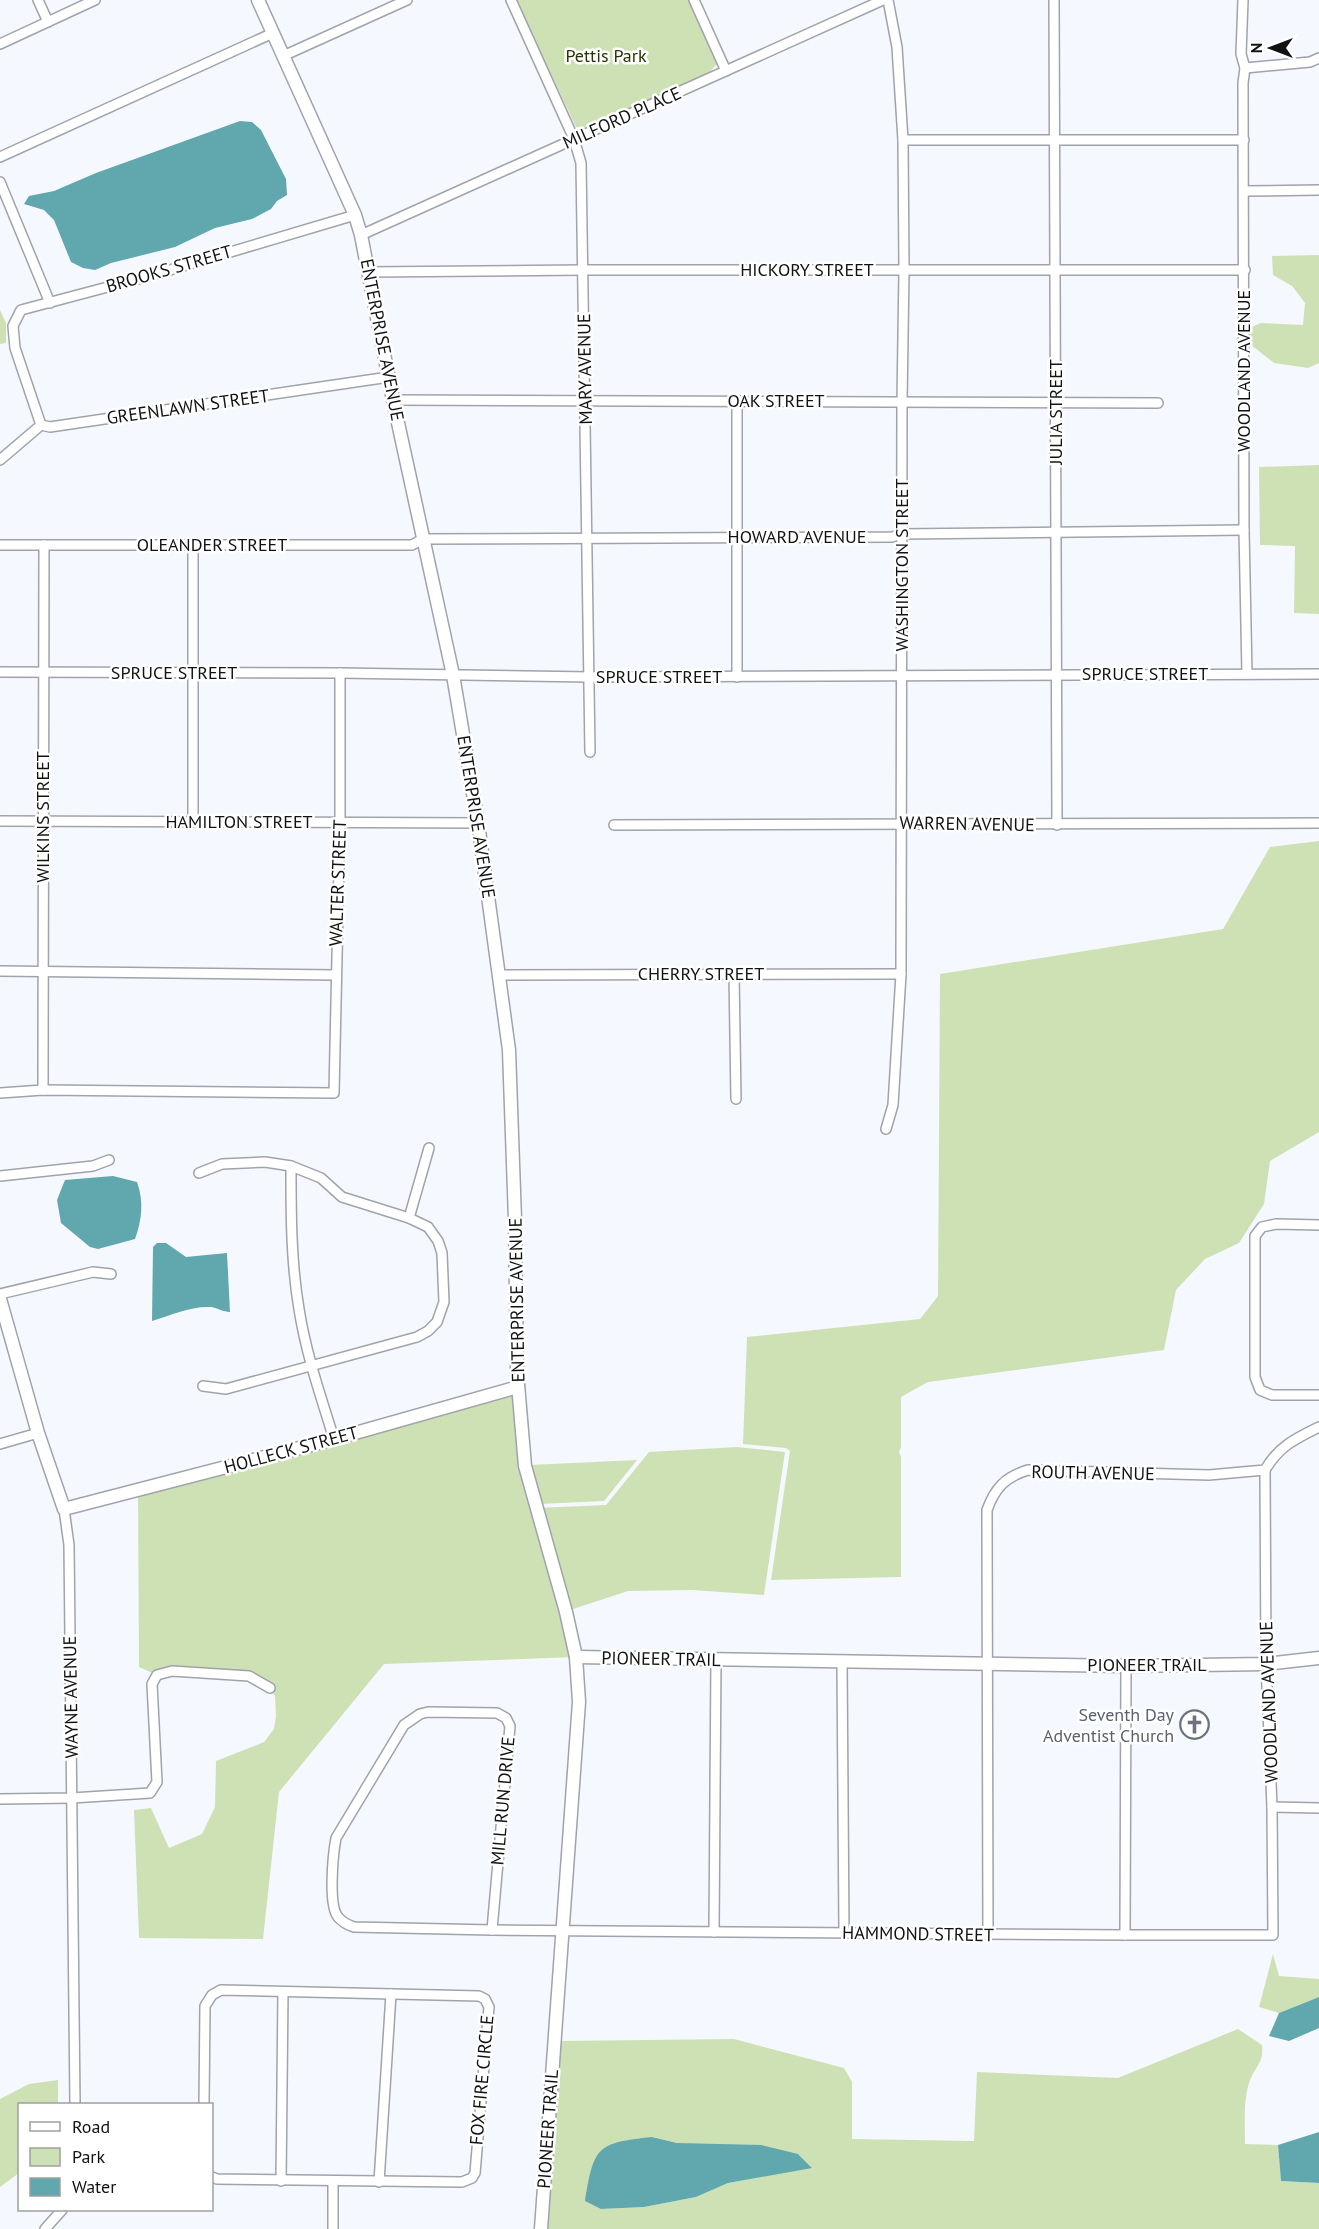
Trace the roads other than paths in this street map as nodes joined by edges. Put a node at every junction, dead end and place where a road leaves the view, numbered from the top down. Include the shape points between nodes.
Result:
1 (38, 0) edge
2 (95, 0) edge
3 (258, 0) edge
4 (407, 0) edge
5 (511, 0) edge
6 (694, 0) edge
7 (883, 0) edge
8 (888, 0) edge
9 (1054, 0) edge
10 (1243, 0) edge
11 (48, 22) junction
12 (273, 33) junction
13 (0, 44) edge
14 (284, 56) junction
15 (1319, 58) edge
16 (1245, 68) junction
17 (726, 71) junction
18 (574, 139) junction
19 (1054, 139) junction
20 (903, 140) junction
21 (1244, 140) junction
22 (0, 157) edge
23 (0, 182) edge
24 (1319, 190) edge
25 (1244, 191) junction
26 (355, 215) junction
27 (361, 235) junction
28 (584, 270) junction
29 (904, 270) junction
30 (1055, 270) junction
31 (1245, 270) junction
32 (369, 272) junction
33 (50, 303) junction
34 (389, 377) junction
35 (393, 400) junction
36 (585, 400) junction
37 (737, 400) junction
38 (902, 402) junction
39 (1055, 402) junction
40 (1158, 403) dead end
41 (41, 425) junction
42 (0, 460) edge
43 (1244, 530) junction
44 (1057, 531) junction
45 (902, 534) junction
46 (586, 538) junction
47 (737, 538) junction
48 (423, 539) junction
49 (193, 544) junction
50 (0, 545) edge
51 (44, 545) junction
52 (0, 672) edge
53 (192, 672) junction
54 (44, 673) junction
55 (340, 673) junction
56 (1057, 674) junction
57 (1247, 674) junction
58 (1319, 674) edge
59 (453, 675) junction
60 (590, 677) junction
61 (737, 677) junction
62 (902, 677) junction
63 (590, 752) dead end
64 (0, 821) edge
65 (43, 821) junction
66 (193, 822) junction
67 (340, 822) junction
68 (478, 823) junction
69 (902, 823) junction
70 (1319, 823) edge
71 (614, 825) dead end
72 (1057, 825) junction
73 (0, 971) edge
74 (43, 972) junction
75 (734, 974) junction
76 (901, 974) junction
77 (335, 975) junction
78 (500, 975) junction
79 (43, 1090) junction
80 (0, 1093) edge
81 (736, 1099) dead end
82 (886, 1129) dead end
83 (429, 1148) dead end
84 (109, 1160) dead end
85 (291, 1166) junction
86 (199, 1173) dead end
87 (0, 1176) edge
88 (409, 1218) junction
89 (1319, 1225) edge
90 (111, 1274) dead end
91 (0, 1294) edge
92 (0, 1299) edge
93 (312, 1367) junction
94 (203, 1386) dead end
95 (518, 1387) junction
96 (1319, 1395) edge
97 (1319, 1427) edge
98 (38, 1433) junction
99 (334, 1439) junction
100 (0, 1444) edge
101 (1265, 1470) junction
102 (64, 1509) junction
103 (576, 1657) junction
104 (1319, 1658) edge
105 (716, 1659) junction
106 (842, 1661) junction
107 (988, 1664) junction
108 (1266, 1664) junction
109 (1126, 1666) junction
110 (270, 1688) dead end
111 (72, 1798) junction
112 (0, 1799) edge
113 (1272, 1807) junction
114 (1319, 1808) edge
115 (492, 1930) junction
116 (562, 1930) junction
117 (714, 1932) junction
118 (844, 1933) junction
119 (987, 1935) junction
120 (1125, 1935) junction
121 (1274, 1935) joint
122 (283, 1992) junction
123 (391, 1994) junction
124 (75, 2103) edge
125 (204, 2103) edge
126 (213, 2177) edge
127 (281, 2181) junction
128 (333, 2181) junction
129 (379, 2182) junction
130 (61, 2211) edge
131 (45, 2229) edge
132 (333, 2229) edge
133 (541, 2229) edge

1 - 11 street
2 - 11 street
3 - 12 street, ENTERPRISE AVENUE
4 - 14 street
5 - 18 street, MARY AVENUE
6 - 17 street
7 - 17 street, MILFORD PLACE
8 - 20 street, WASHINGTON STREET via 897,47
9 - 19 street, JULIA STREET
10 - 16 street, WOODLAND AVENUE via 1240,54
11 - 13 street
12 - 14 street, ENTERPRISE AVENUE
12 - 22 street
14 - 26 street, ENTERPRISE AVENUE
15 - 16 street
16 - 21 street, WOODLAND AVENUE
17 - 18 street, MILFORD PLACE
18 - 27 street, MILFORD PLACE
18 - 28 street, MARY AVENUE via 581,163
19 - 20 street
19 - 21 street
19 - 30 street, JULIA STREET
20 - 29 street, WASHINGTON STREET
21 - 25 street, WOODLAND AVENUE
23 - 33 street
24 - 25 street
25 - 31 street, WOODLAND AVENUE
26 - 27 street, ENTERPRISE AVENUE
26 - 33 street, BROOKS STREET
27 - 32 street, ENTERPRISE AVENUE
28 - 29 street, HICKORY STREET
28 - 32 street, HICKORY STREET
28 - 36 street, MARY AVENUE
29 - 30 street, HICKORY STREET
29 - 38 street, WASHINGTON STREET
30 - 31 street, HICKORY STREET
30 - 39 street, JULIA STREET
31 - 43 street, WOODLAND AVENUE
32 - 34 street, ENTERPRISE AVENUE
33 - 41 street, BROOKS STREET via 21,310 13,326 15,348
34 - 35 street, ENTERPRISE AVENUE
34 - 41 street, GREENLAWN STREET via 50,427
35 - 36 street, OAK STREET
35 - 48 street, ENTERPRISE AVENUE
36 - 37 street, OAK STREET
36 - 46 street, MARY AVENUE
37 - 38 street, OAK STREET
37 - 47 street
38 - 39 street, OAK STREET
38 - 45 street, WASHINGTON STREET
39 - 40 street, OAK STREET
39 - 44 street, JULIA STREET
41 - 42 street
43 - 44 street, HOWARD AVENUE
43 - 57 street, WOODLAND AVENUE
44 - 45 street, HOWARD AVENUE
44 - 56 street, JULIA STREET
45 - 47 street, HOWARD AVENUE
45 - 62 street, WASHINGTON STREET
46 - 47 street, HOWARD AVENUE
46 - 48 street, HOWARD AVENUE
46 - 60 street, MARY AVENUE
47 - 61 street
48 - 49 street, OLEANDER STREET via 412,545
48 - 59 street, ENTERPRISE AVENUE
49 - 51 street, OLEANDER STREET
49 - 53 street
50 - 51 street, OLEANDER STREET
51 - 54 street, WILKINS STREET
52 - 54 street, SPRUCE STREET
53 - 54 street, SPRUCE STREET
53 - 55 street, SPRUCE STREET
53 - 66 street
54 - 65 street, WILKINS STREET
55 - 59 street, SPRUCE STREET
55 - 67 street, WALTER STREET
56 - 57 street, SPRUCE STREET
56 - 62 street, SPRUCE STREET
56 - 72 street, JULIA STREET
57 - 58 street, SPRUCE STREET
59 - 60 street, SPRUCE STREET
59 - 68 street, ENTERPRISE AVENUE
60 - 61 street, SPRUCE STREET
60 - 63 street, MARY AVENUE
61 - 62 street, SPRUCE STREET
62 - 69 street, WASHINGTON STREET
64 - 65 street, HAMILTON STREET
65 - 66 street, HAMILTON STREET
65 - 74 street, WILKINS STREET
66 - 67 street, HAMILTON STREET
67 - 68 street, HAMILTON STREET
67 - 77 street, WALTER STREET
68 - 78 street, ENTERPRISE AVENUE
69 - 71 street, WARREN AVENUE
69 - 72 street, WARREN AVENUE
69 - 76 street, WASHINGTON STREET
70 - 72 street, WARREN AVENUE
73 - 74 street
74 - 77 street
74 - 79 street, WILKINS STREET
75 - 76 street, CHERRY STREET
75 - 78 street, CHERRY STREET
75 - 81 street
76 - 82 street, WASHINGTON STREET via 893,1105
77 - 79 street, WALTER STREET via 334,1094
78 - 95 street, ENTERPRISE AVENUE via 509,1050
79 - 80 street
83 - 88 street
84 - 87 street via 93,1166
85 - 86 street via 265,1162 222,1164
85 - 88 street via 321,1178 342,1197
85 - 93 street via 292,1247 299,1310
88 - 93 street via 428,1227 442,1253 444,1302 437,1322 417,1337
89 - 96 street via 1276,1224 1262,1227 1255,1236 1255,1377 1260,1390 1272,1395
90 - 91 street via 93,1272
92 - 98 street, WAYNE AVENUE
93 - 94 street via 226,1389
93 - 99 street
95 - 99 street, HOLLECK STREET
95 - 103 street, ENTERPRISE AVENUE via 525,1466
97 - 101 street via 1274,1454
98 - 100 street
98 - 102 street, WAYNE AVENUE
99 - 102 street, HOLLECK STREET
101 - 107 street, ROUTH AVENUE via 1209,1475 1028,1470 1014,1474 999,1486 987,1510
101 - 108 street, WOODLAND AVENUE
102 - 111 street, WAYNE AVENUE via 69,1545
103 - 105 street, PIONEER TRAIL
103 - 116 street, PIONEER TRAIL via 579,1702
104 - 108 street, PIONEER TRAIL
105 - 106 street, PIONEER TRAIL
105 - 117 street
106 - 107 street, PIONEER TRAIL
106 - 118 street
107 - 109 street, PIONEER TRAIL
107 - 119 street, ROUTH AVENUE
108 - 109 street, PIONEER TRAIL
108 - 113 street, WOODLAND AVENUE
109 - 120 street
110 - 111 street via 249,1676 172,1671 157,1675 152,1684 157,1782 150,1793
111 - 112 street
111 - 124 street, WAYNE AVENUE
113 - 114 street
113 - 121 street, WOODLAND AVENUE
115 - 115 street, MILL RUN DRIVE via 354,1927 337,1916 333,1904 336,1838 404,1725 420,1714 497,1713 510,1726
115 - 116 street, MILL RUN DRIVE
116 - 117 street, HAMMOND STREET
116 - 133 street, PIONEER TRAIL
117 - 118 street, HAMMOND STREET
118 - 119 street, HAMMOND STREET
119 - 120 street, HAMMOND STREET
120 - 121 street, HAMMOND STREET
122 - 123 street, FOX FIRE CIRCLE
122 - 125 street, FOX FIRE CIRCLE via 221,1990 212,1995 205,2006
122 - 127 street
123 - 129 street
123 - 129 street, FOX FIRE CIRCLE via 479,1996 489,2007 472,2178 462,2182
126 - 127 street, FOX FIRE CIRCLE
127 - 128 street, FOX FIRE CIRCLE
128 - 129 street, FOX FIRE CIRCLE
128 - 132 street
130 - 131 street

